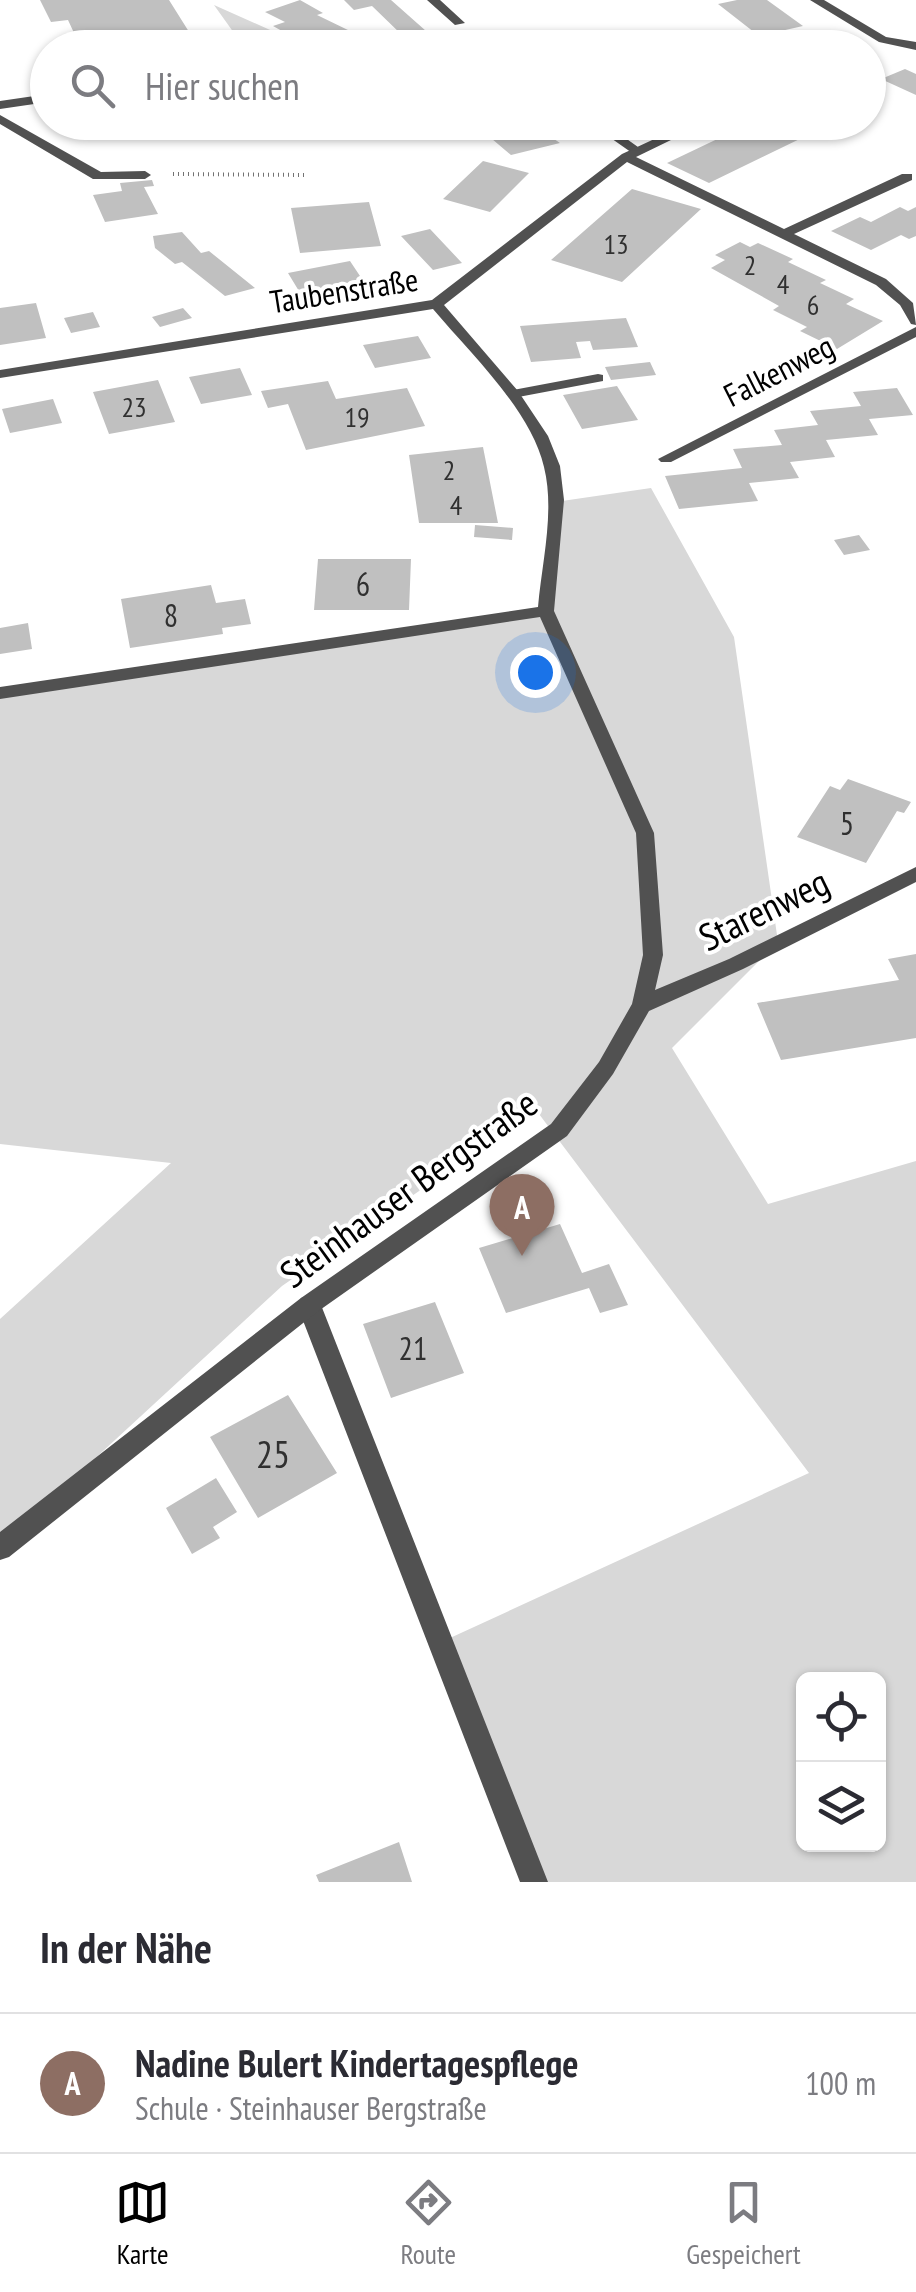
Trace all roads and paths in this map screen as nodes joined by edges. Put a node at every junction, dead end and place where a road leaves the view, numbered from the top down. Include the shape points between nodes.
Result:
1 (433, 0) edge
2 (816, 0) edge
3 (459, 23) dead end
4 (866, 30) edge
5 (916, 35) edge
6 (886, 40) edge
7 (886, 41) edge
8 (916, 46) edge
9 (30, 101) edge
10 (0, 105) edge
11 (0, 119) edge
12 (30, 136) edge
13 (36, 140) edge
14 (615, 140) edge
15 (663, 140) edge
16 (632, 154) junction
17 (145, 175) joint
18 (306, 175) dead end
19 (907, 177) dead end
20 (786, 233) junction
21 (436, 304) junction
22 (916, 321) edge
23 (916, 331) edge
24 (0, 374) edge
25 (598, 378) dead end
26 (513, 394) junction
27 (666, 459) dead end
28 (546, 611) junction
29 (0, 693) edge
30 (916, 874) edge
31 (642, 1005) junction
32 (309, 1304) junction
33 (0, 1548) edge
34 (534, 1882) edge

1 - 3 street
2 - 4 street
5 - 6 street
7 - 8 street
9 - 10 street
11 - 12 street
13 - 17 street via 98,176
14 - 16 street
15 - 16 street, Taubenstraße
16 - 20 street
16 - 21 street, Taubenstraße
17 - 18 path
19 - 20 street
20 - 22 street via 881,282
21 - 24 street, Taubenstraße
21 - 26 street, Steinhauser Bergstraße
23 - 27 street, Falkenweg
25 - 26 street
26 - 28 street, Steinhauser Bergstraße via 552,466 556,500
28 - 29 street
28 - 31 street, Steinhauser Bergstraße via 645,833 653,955
30 - 31 street, Starenweg
31 - 32 street, Steinhauser Bergstraße via 606,1068 558,1130
32 - 33 street, Steinhauser Bergstraße
32 - 34 street

